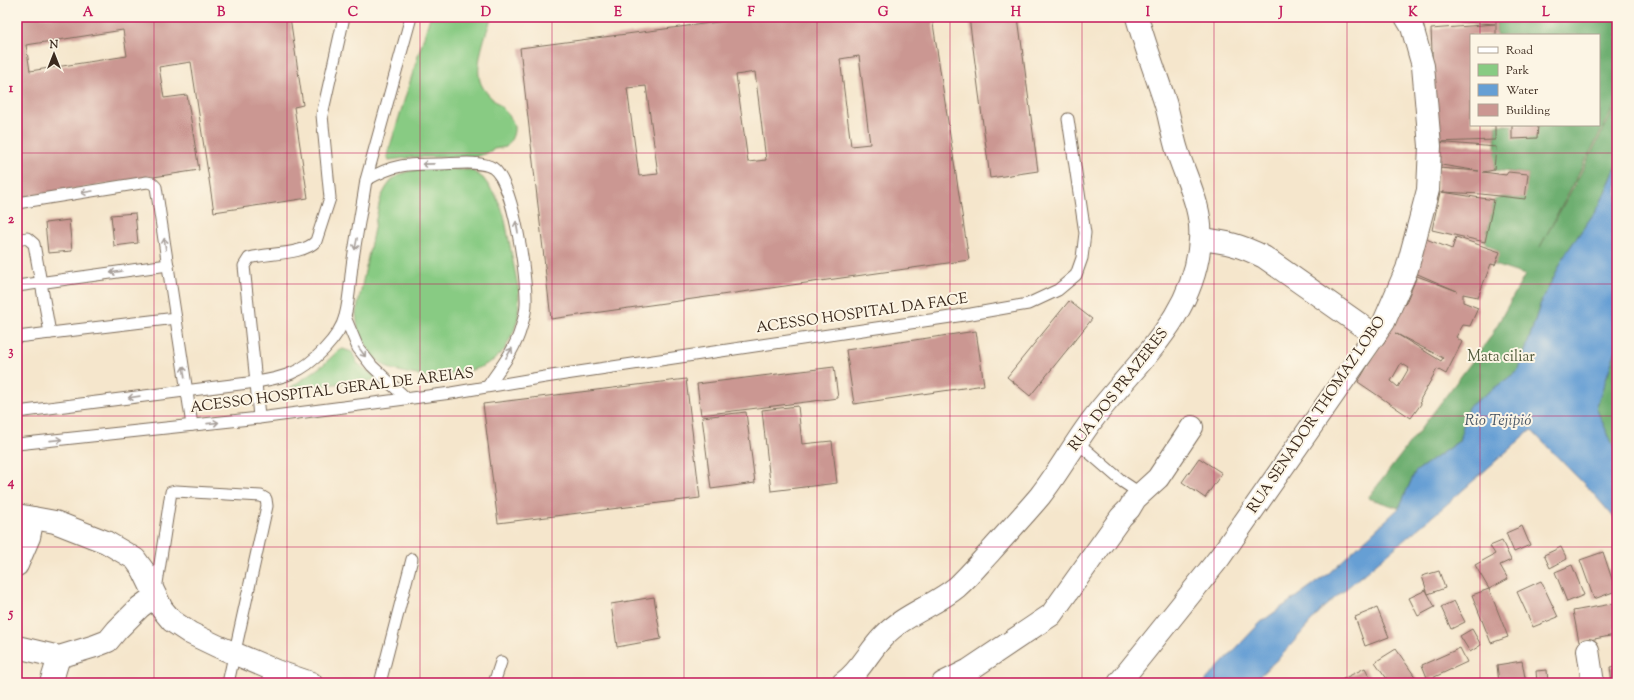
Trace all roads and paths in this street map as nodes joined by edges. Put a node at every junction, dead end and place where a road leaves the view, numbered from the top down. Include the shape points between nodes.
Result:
1 (344, 17) edge
2 (411, 17) edge
3 (1137, 17) edge
4 (1406, 17) edge
5 (1068, 119) dead end
6 (366, 180) junction
7 (17, 203) edge
8 (1201, 239) junction
9 (17, 240) edge
10 (168, 265) junction
11 (41, 283) junction
12 (17, 286) edge
13 (345, 317) junction
14 (176, 318) junction
15 (50, 333) junction
16 (1375, 335) junction
17 (17, 337) edge
18 (256, 382) junction
19 (488, 386) junction
20 (186, 390) junction
21 (406, 398) junction
22 (17, 412) edge
23 (259, 418) junction
24 (192, 425) junction
25 (1192, 426) dead end
26 (1078, 442) junction
27 (17, 444) edge
28 (1141, 494) junction
29 (25, 516) edge
30 (412, 559) dead end
31 (17, 565) edge
32 (156, 596) junction
33 (17, 647) edge
34 (1588, 650) dead end
35 (234, 653) junction
36 (59, 657) junction
37 (501, 662) dead end
38 (846, 682) edge
39 (51, 683) edge
40 (228, 683) edge
41 (311, 683) edge
42 (380, 683) edge
43 (494, 683) edge
44 (943, 683) edge
45 (1119, 683) edge
46 (1594, 683) edge

1 - 18 lane via 322,115 330,198 316,241 303,249 249,258 244,266
2 - 6 lane
3 - 8 street, RUA DOS PRAZERES via 1166,104 1176,150 1192,191
4 - 16 street, RUA SENADOR THOMAZ LOBO via 1412,27 1423,66 1430,146 1428,190 1407,269 1384,322
5 - 19 lane, ACESSO HOSPITAL DA FACE via 1086,234 1082,258 1076,275 1058,290 1028,304
6 -> 13 lane, ACESSO HOSPITAL GERAL DE AREIAS
19 -> 6 lane, ACESSO HOSPITAL GERAL DE AREIAS via 511,351 521,329 526,306 524,269 516,220 501,178 493,168 479,163 407,164 384,170
10 -> 7 lane via 158,189 152,183
8 - 16 street via 1239,245 1264,257
8 - 26 street, RUA DOS PRAZERES via 1194,275 1172,323
9 - 11 lane via 27,238 34,244
10 -> 11 lane
10 - 14 lane
11 - 12 lane
11 - 15 lane
13 - 18 lane, ACESSO HOSPITAL GERAL DE AREIAS via 335,336 307,364 293,373
13 -> 21 lane via 358,348 372,366
14 - 15 lane
20 -> 14 lane
15 - 17 lane
16 - 45 street, RUA SENADOR THOMAZ LOBO via 1220,557
18 - 20 lane, ACESSO HOSPITAL GERAL DE AREIAS
18 - 23 lane
19 - 21 lane, ACESSO HOSPITAL GERAL DE AREIAS
20 -> 22 lane, ACESSO HOSPITAL GERAL DE AREIAS
20 - 24 lane
21 - 23 lane, ACESSO HOSPITAL GERAL DE AREIAS
24 -> 23 lane, ACESSO HOSPITAL GERAL DE AREIAS
27 -> 24 lane, ACESSO HOSPITAL GERAL DE AREIAS
25 - 28 street via 1158,478
26 - 28 lane via 1123,482
26 - 38 street, RUA DOS PRAZERES via 1040,496 976,567 957,586 903,620 883,636
28 - 44 street via 1121,516 1051,615 969,670
29 - 31 street via 29,537
29 - 32 street via 55,522 106,542 135,559
30 - 42 lane
32 - 35 street via 172,621 190,633
32 - 35 lane via 171,492 261,496 266,499 267,506
32 - 36 street via 140,607 108,641
33 - 36 street
34 - 46 street
35 - 40 lane
35 - 41 street via 276,672
36 - 39 street
37 - 43 lane

